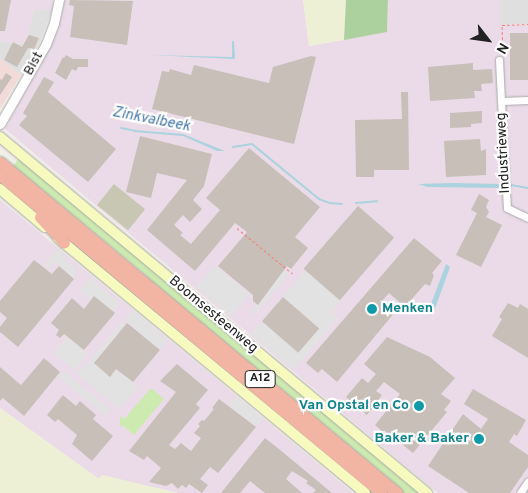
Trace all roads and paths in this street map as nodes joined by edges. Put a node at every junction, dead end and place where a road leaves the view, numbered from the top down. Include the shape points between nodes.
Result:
1 (59, 0) edge
2 (528, 24) edge
3 (499, 60) joint
4 (528, 100) edge
5 (501, 101) junction
6 (0, 124) edge
7 (0, 137) edge
8 (0, 162) edge
9 (0, 175) edge
10 (0, 189) edge
11 (30, 201) junction
12 (528, 218) edge
13 (237, 228) dead end
14 (64, 243) junction
15 (293, 274) dead end
16 (528, 481) edge
17 (365, 493) edge
18 (381, 493) edge
19 (397, 493) edge
20 (427, 493) edge
21 (520, 493) edge

1 - 6 street, Bist via 46,44
2 - 3 path via 502,25 503,56
3 - 5 street
4 - 5 street, Industrieweg
5 - 12 street, Industrieweg via 507,208
7 - 20 main road, Boomsesteenweg
8 - 19 highway, A12
9 - 11 highway, A12
10 - 14 main road
11 - 14 highway via 38,215
11 - 18 highway, A12
13 - 15 path
14 - 17 main road
16 - 21 street

